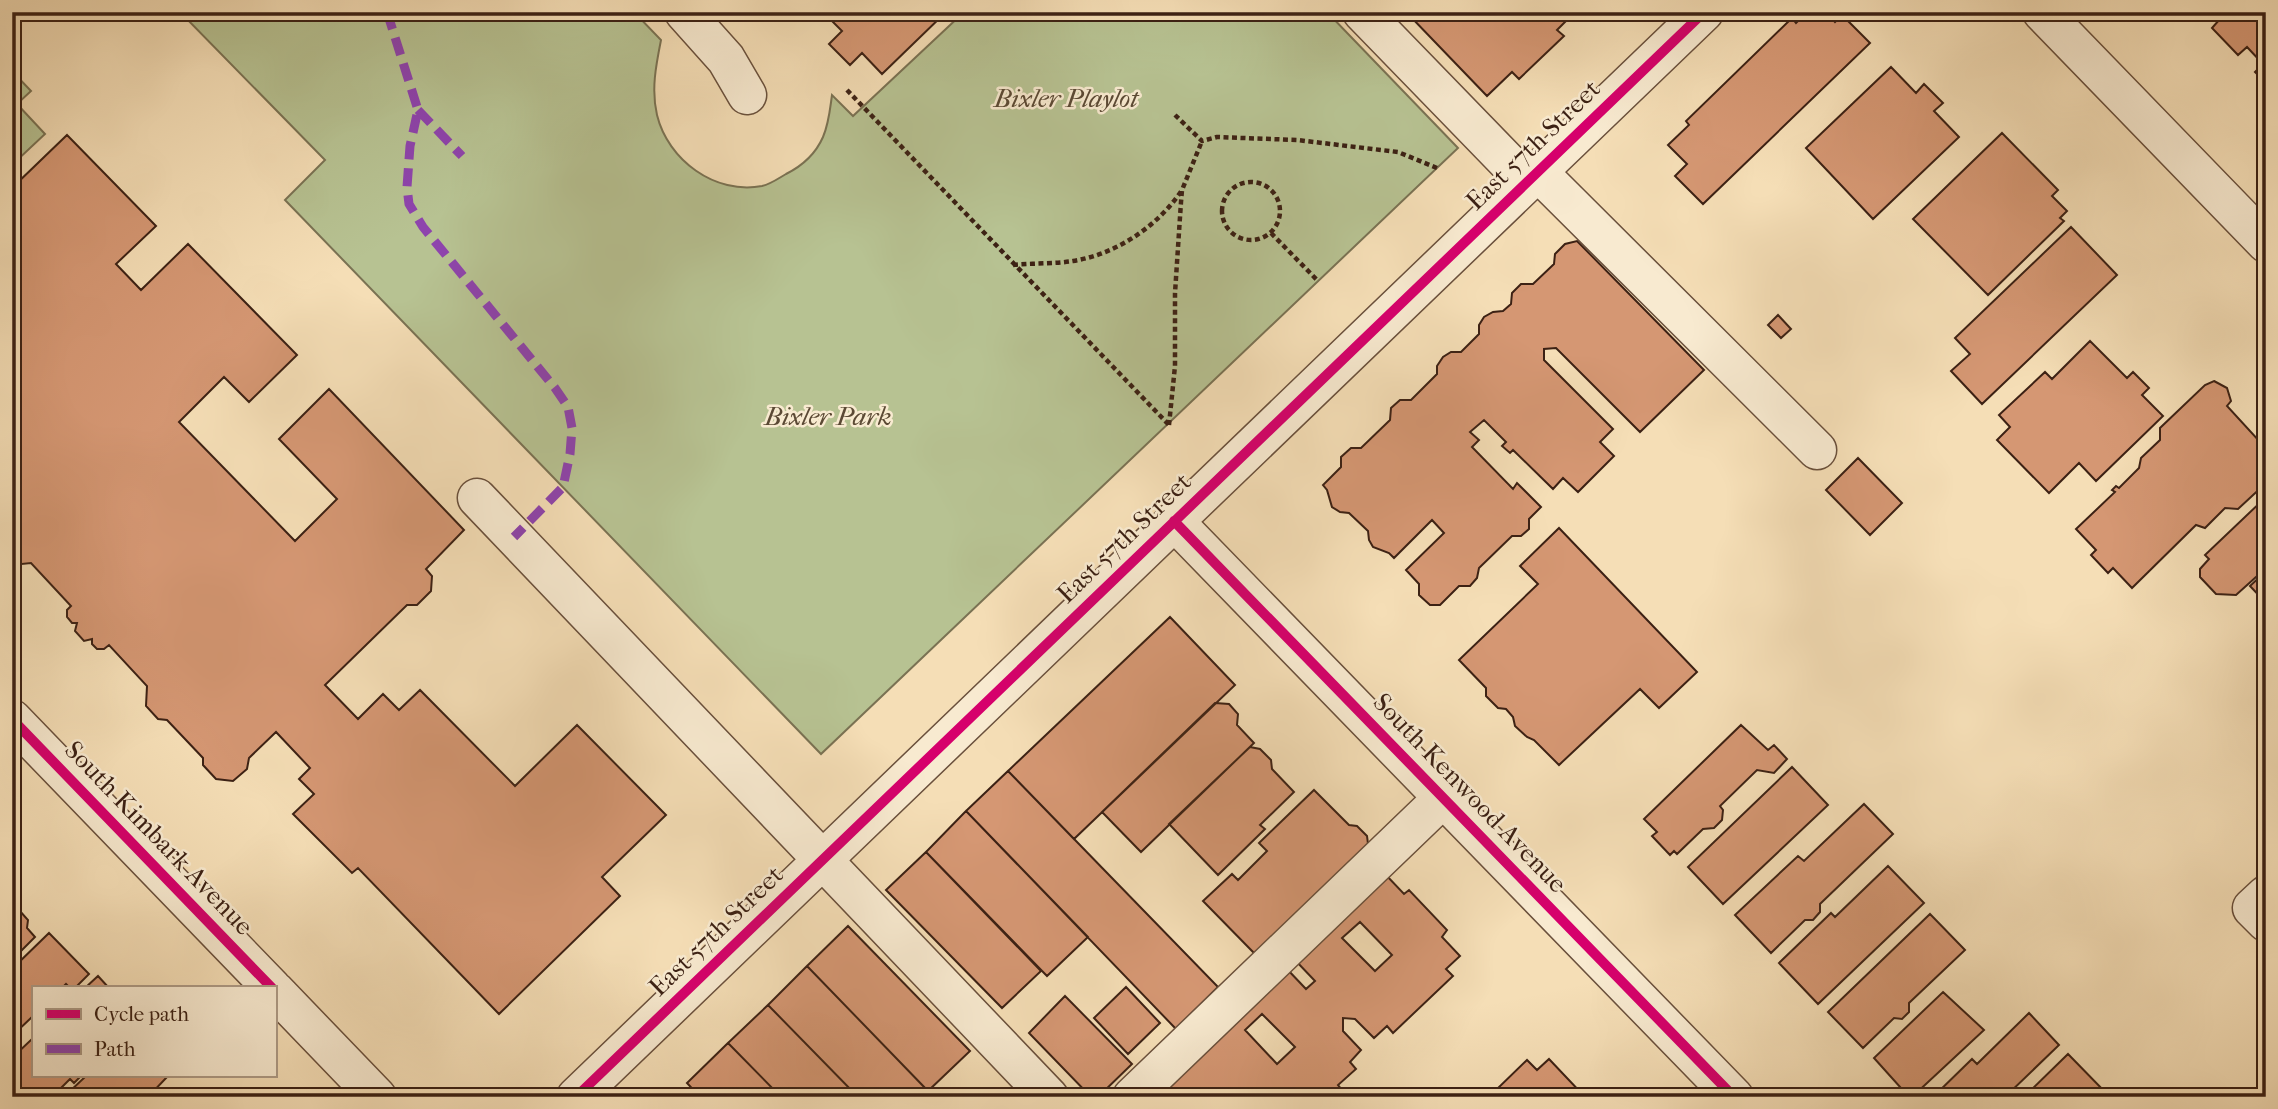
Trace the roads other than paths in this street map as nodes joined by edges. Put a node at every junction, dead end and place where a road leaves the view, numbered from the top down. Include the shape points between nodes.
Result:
1 (684, 12) edge
2 (1362, 12) edge
3 (1704, 12) edge
4 (2042, 12) edge
5 (747, 95) dead end
6 (1532, 177) junction
7 (2266, 243) edge
8 (1817, 450) dead end
9 (477, 498) dead end
10 (1174, 522) junction
11 (12, 719) edge
12 (1443, 798) junction
13 (822, 860) junction
14 (2266, 894) edge
15 (2266, 922) edge
16 (270, 986) edge
17 (276, 992) edge
18 (377, 1097) edge
19 (576, 1097) edge
20 (1049, 1097) edge
21 (1132, 1097) edge
22 (1734, 1097) edge

1 - 5 street via 726,59
2 - 6 street
3 - 6 street, East 57th Street
4 - 7 street
6 - 8 street
6 - 10 street, East 57th Street
9 - 13 street
10 - 12 street, South Kenwood Avenue
10 - 13 street, East 57th Street
11 - 16 street, South Kimbark Avenue
12 - 21 street
12 - 22 street, South Kenwood Avenue
13 - 19 street, East 57th Street
13 - 20 street
14 - 15 street via 2252,908
17 - 18 street, South Kimbark Avenue

